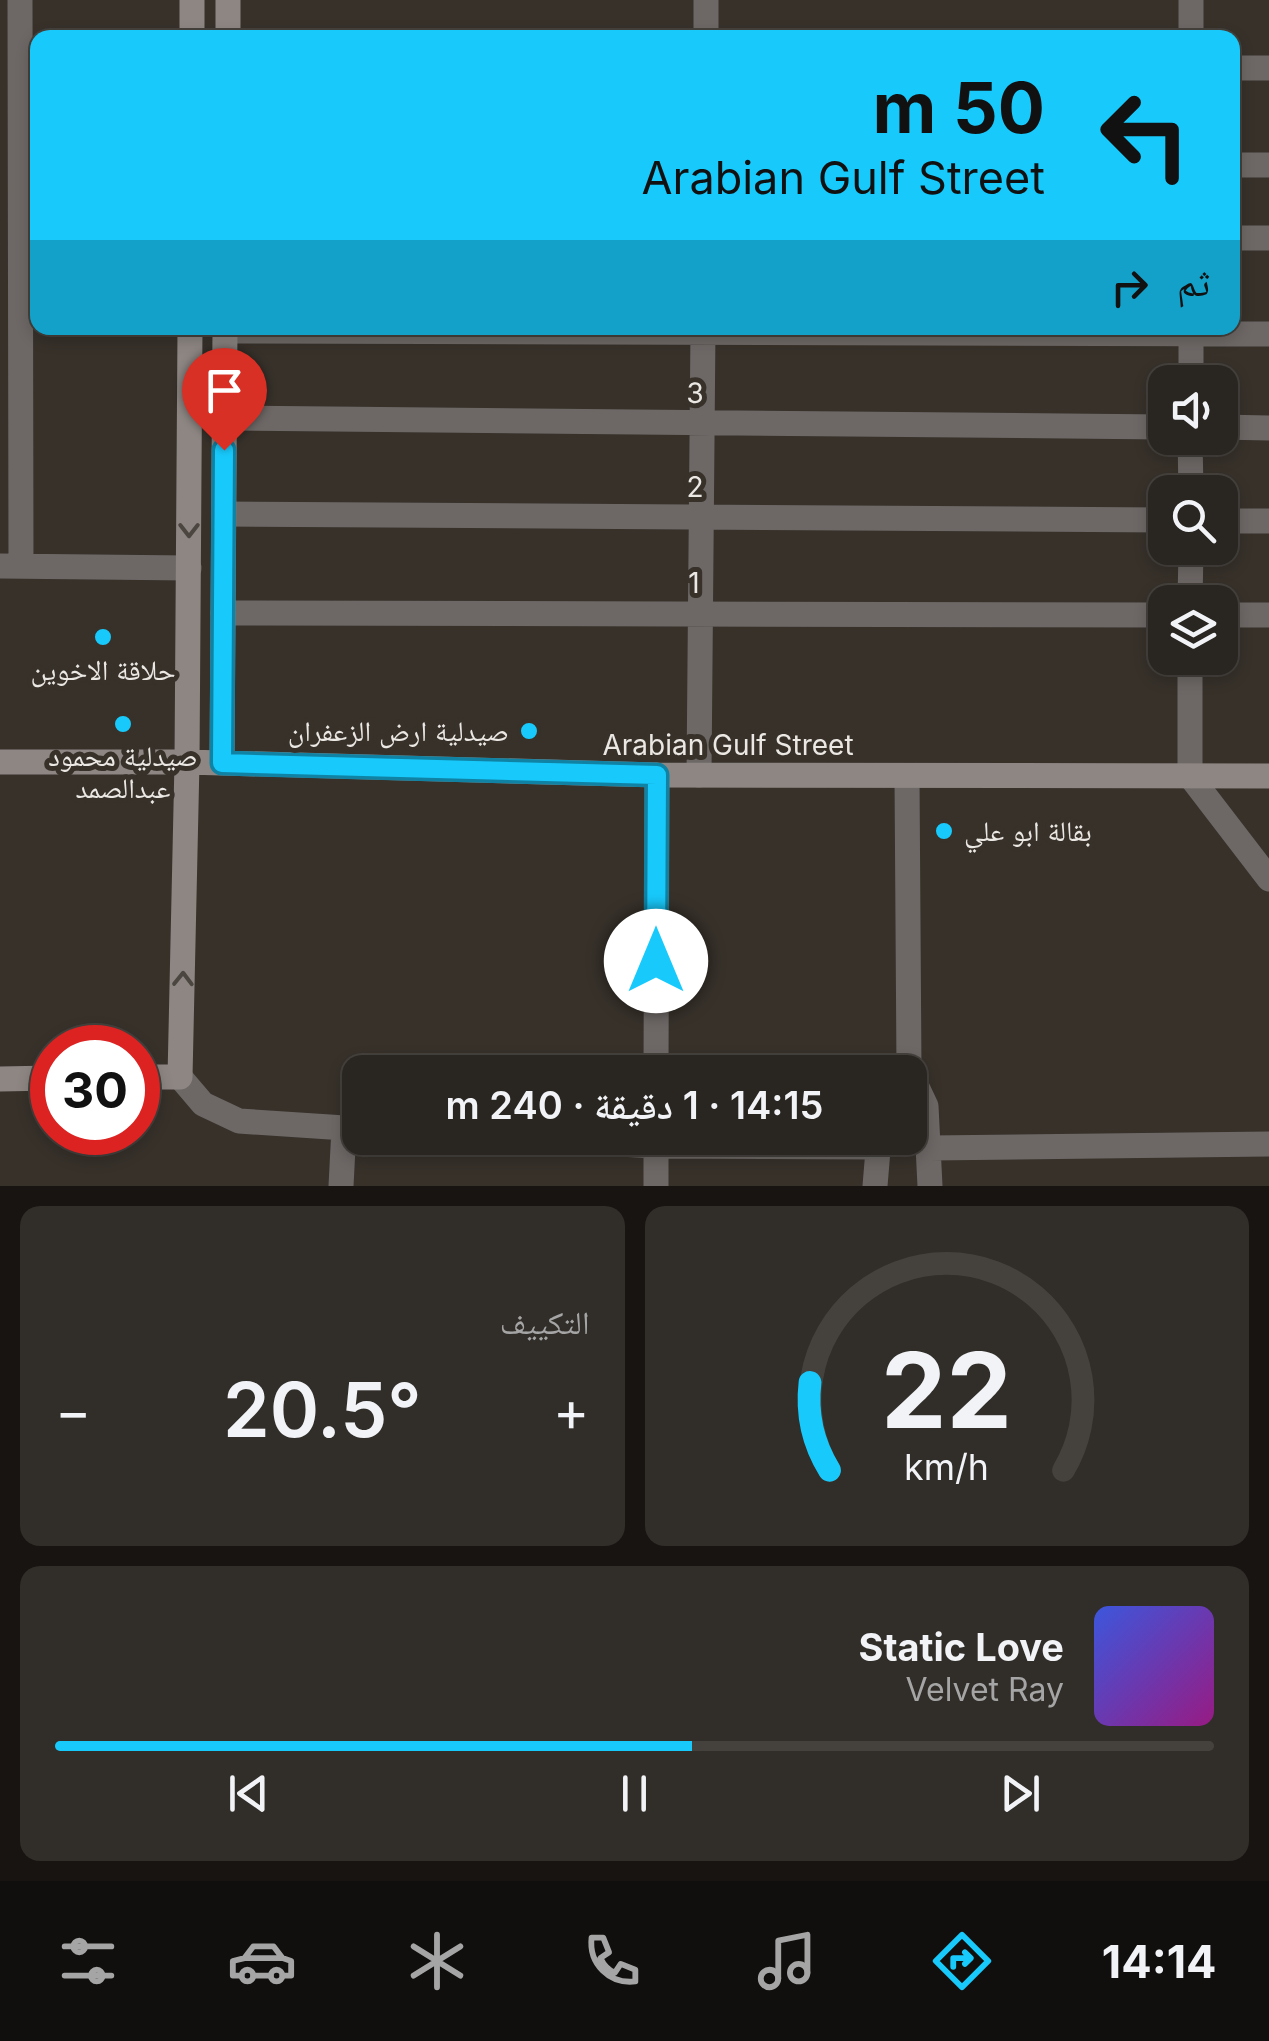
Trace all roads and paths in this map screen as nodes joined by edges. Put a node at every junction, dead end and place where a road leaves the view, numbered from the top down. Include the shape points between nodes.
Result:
1 (20, 0) edge
2 (192, 0) edge
3 (228, 0) edge
4 (706, 0) edge
5 (1191, 0) edge
6 (192, 30) edge
7 (228, 30) edge
8 (706, 30) edge
9 (1191, 30) edge
10 (1240, 68) edge
11 (1269, 68) edge
12 (1240, 165) edge
13 (1269, 165) edge
14 (1240, 238) edge
15 (1269, 238) edge
16 (1240, 333) edge
17 (1269, 334) edge
18 (190, 335) edge
19 (225, 335) edge
20 (703, 335) edge
21 (1190, 335) edge
22 (1190, 365) edge
23 (225, 418) junction
24 (702, 423) junction
25 (1148, 427) edge
26 (1238, 427) edge
27 (1269, 428) edge
28 (224, 514) junction
29 (702, 517) junction
30 (1148, 520) edge
31 (1238, 520) edge
32 (1269, 521) edge
33 (10, 566) edge
34 (189, 568) junction
35 (223, 614) junction
36 (701, 614) junction
37 (1148, 615) edge
38 (1238, 615) edge
39 (1269, 615) edge
40 (1190, 675) edge
41 (0, 762) edge
42 (187, 762) junction
43 (222, 763) junction
44 (657, 775) junction
45 (699, 776) junction
46 (907, 776) junction
47 (1190, 776) junction
48 (1269, 776) edge
49 (1269, 879) edge
50 (656, 1055) edge
51 (908, 1055) edge
52 (160, 1076) edge
53 (180, 1076) junction
54 (30, 1078) edge
55 (0, 1079) edge
56 (927, 1116) edge
57 (342, 1127) edge
58 (1269, 1144) edge
59 (930, 1148) junction
60 (347, 1155) edge
61 (656, 1155) edge
62 (877, 1155) edge
63 (341, 1186) edge
64 (656, 1186) edge
65 (875, 1186) edge
66 (930, 1186) edge

1 - 33 street
2 - 6 main road
3 - 7 main road
4 - 8 street
5 - 9 street
10 - 11 street
12 - 13 street
14 - 15 street
16 - 17 street
18 -> 34 main road
19 - 23 main road
20 - 24 street
21 - 22 street
23 - 24 street, 3
23 - 28 main road
24 - 25 street, 3
24 - 29 street
26 - 27 street
28 - 29 street, 2
28 - 35 main road
29 - 30 street, 2
29 - 36 street
31 - 32 street
33 - 34 street
34 - 42 main road
35 - 36 street, 1
35 - 43 main road
36 - 37 street, 1
36 - 45 street
38 - 39 street
40 - 47 street
41 - 42 main road, Arabian Gulf Street
42 - 43 main road, Arabian Gulf Street
53 -> 42 main road
43 - 44 main road, Arabian Gulf Street
44 - 45 main road, Arabian Gulf Street
44 - 50 street
45 - 46 main road, Arabian Gulf Street
46 - 47 main road, Arabian Gulf Street
46 - 51 street
47 - 48 main road, Arabian Gulf Street
47 - 49 street
52 - 53 main road
53 - 57 street via 204,1104 238,1121
54 - 55 main road
56 - 59 street
58 - 59 street
59 - 66 street
60 - 63 street
61 - 64 street
62 - 65 street

